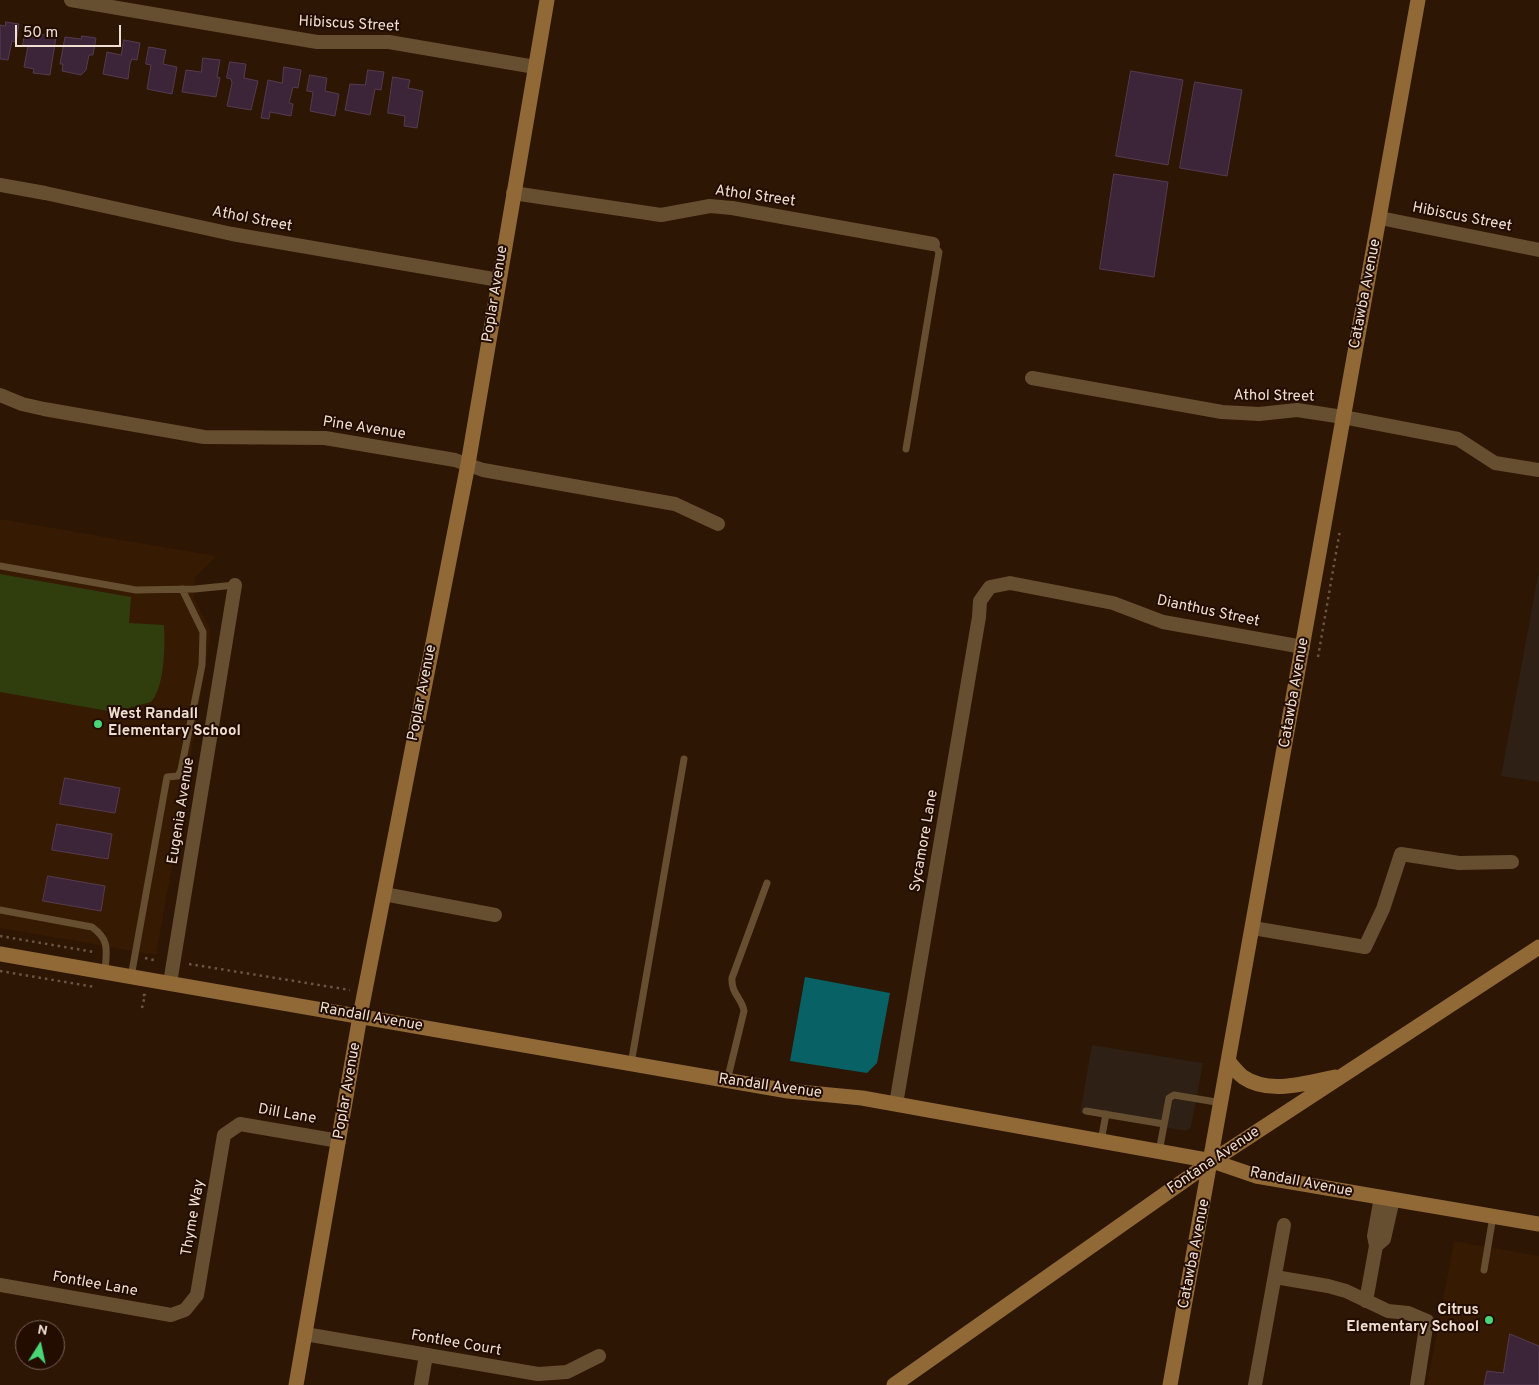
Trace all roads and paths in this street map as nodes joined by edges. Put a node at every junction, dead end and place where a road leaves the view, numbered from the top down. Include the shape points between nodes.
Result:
1 (72, 0) edge
2 (547, 0) edge
3 (1418, 0) edge
4 (535, 67) junction
5 (0, 185) edge
6 (513, 192) junction
7 (1380, 218) junction
8 (932, 244) joint
9 (1539, 250) edge
10 (499, 280) junction
11 (1032, 378) dead end
12 (0, 395) edge
13 (1343, 417) junction
14 (906, 449) dead end
15 (468, 464) junction
16 (1539, 470) edge
17 (718, 524) dead end
18 (1340, 530) dead end
19 (0, 566) edge
20 (235, 585) joint
21 (990, 587) joint
22 (182, 589) junction
23 (1303, 647) junction
24 (1318, 657) dead end
25 (684, 759) dead end
26 (1512, 862) dead end
27 (767, 883) dead end
28 (384, 894) junction
29 (0, 910) edge
30 (495, 915) dead end
31 (1252, 928) junction
32 (0, 936) edge
33 (1539, 947) edge
34 (94, 952) dead end
35 (0, 954) edge
36 (189, 964) dead end
37 (0, 971) edge
38 (104, 972) junction
39 (131, 977) junction
40 (170, 983) junction
41 (104, 988) dead end
42 (350, 990) dead end
43 (142, 994) dead end
44 (142, 1008) dead end
45 (360, 1016) junction
46 (1229, 1062) junction
47 (631, 1064) junction
48 (1344, 1075) junction
49 (727, 1081) junction
50 (1222, 1103) junction
51 (896, 1104) junction
52 (1086, 1110) dead end
53 (1106, 1114) junction
54 (1164, 1124) junction
55 (230, 1129) joint
56 (339, 1141) junction
57 (1101, 1142) junction
58 (1159, 1152) junction
59 (1212, 1161) junction
60 (1387, 1198) junction
61 (1493, 1216) junction
62 (1284, 1224) dead end
63 (1539, 1224) edge
64 (1484, 1270) dead end
65 (1275, 1277) junction
66 (0, 1285) edge
67 (1366, 1301) junction
68 (185, 1310) joint
69 (305, 1334) junction
70 (426, 1355) junction
71 (599, 1356) dead end
72 (296, 1385) edge
73 (421, 1385) edge
74 (894, 1385) edge
75 (1170, 1385) edge
76 (1256, 1385) edge
77 (1417, 1385) edge

1 - 4 street, Hibiscus Street via 317,42 389,42
2 - 4 street, Poplar Avenue
3 - 7 street, Catawba Avenue
4 - 6 street, Poplar Avenue
5 - 10 street, Athol Street via 232,234
6 - 8 street, Athol Street via 661,216 710,206 732,208
6 - 10 street, Poplar Avenue
7 - 9 street, Hibiscus Street
7 - 13 street, Catawba Avenue
8 - 14 lane via 939,252
10 - 15 street, Poplar Avenue
11 - 13 street, Athol Street via 1222,412 1260,414 1297,410
12 - 15 street, Pine Avenue via 44,409 204,437 325,438
13 - 16 street, Athol Street via 1458,439 1495,463
13 - 23 street, Catawba Avenue
15 - 17 street, Pine Avenue via 482,470 676,504
15 - 28 street, Poplar Avenue
18 - 24 path
19 - 22 lane via 136,590
20 - 22 lane
20 - 40 street, Eugenia Avenue
21 - 23 street, Dianthus Street via 1010,583 1113,603 1163,622
21 - 51 street, Sycamore Lane via 980,601 980,617
22 - 39 lane via 203,632 202,664 181,770 178,776 167,777
23 - 31 street, Catawba Avenue
25 - 47 lane
26 - 31 street via 1459,863 1400,854 1383,910 1365,947
27 - 49 lane via 732,978 732,987 744,1005 744,1011
28 - 30 street
28 - 45 street, Poplar Avenue
29 - 38 lane via 92,927 102,935 106,944
31 - 46 street, Catawba Avenue
32 - 34 path
33 - 48 street, Fontana Avenue
35 - 38 street, Randall Avenue
36 - 42 path
37 - 41 path
38 - 39 street, Randall Avenue
39 - 40 street, Randall Avenue
40 - 45 street, Randall Avenue
43 - 44 path via 145,995
45 - 47 street, Randall Avenue
45 - 56 street, Poplar Avenue
46 - 48 street via 1242,1077 1266,1087 1297,1085
46 - 50 street, Catawba Avenue
47 - 49 street, Randall Avenue
48 - 59 street, Fontana Avenue
49 - 51 street, Randall Avenue
50 - 54 lane via 1174,1095 1169,1098
50 - 59 street, Catawba Avenue
51 - 57 street, Randall Avenue
52 - 53 lane
53 - 54 lane
53 - 57 lane
54 - 58 lane
55 - 56 street, Dill Lane via 240,1124
55 - 68 street, Thyme Way via 224,1135 197,1295
56 - 69 street, Poplar Avenue
57 - 58 street, Randall Avenue
58 - 59 street, Randall Avenue
59 - 60 street, Randall Avenue via 1256,1176
59 - 74 street, Fontana Avenue
59 - 75 street, Catawba Avenue
60 - 61 street, Randall Avenue
60 - 67 street via 1374,1236 1376,1246
61 - 63 street, Randall Avenue
61 - 64 lane
62 - 65 street
65 - 67 street via 1328,1286
65 - 76 street
66 - 68 street, Fontlee Lane via 171,1315
67 - 77 street via 1388,1311 1408,1313 1428,1321
69 - 70 street, Fontlee Court
69 - 72 street, Poplar Avenue
70 - 71 street, Fontlee Court via 553,1375 567,1372
70 - 73 street

